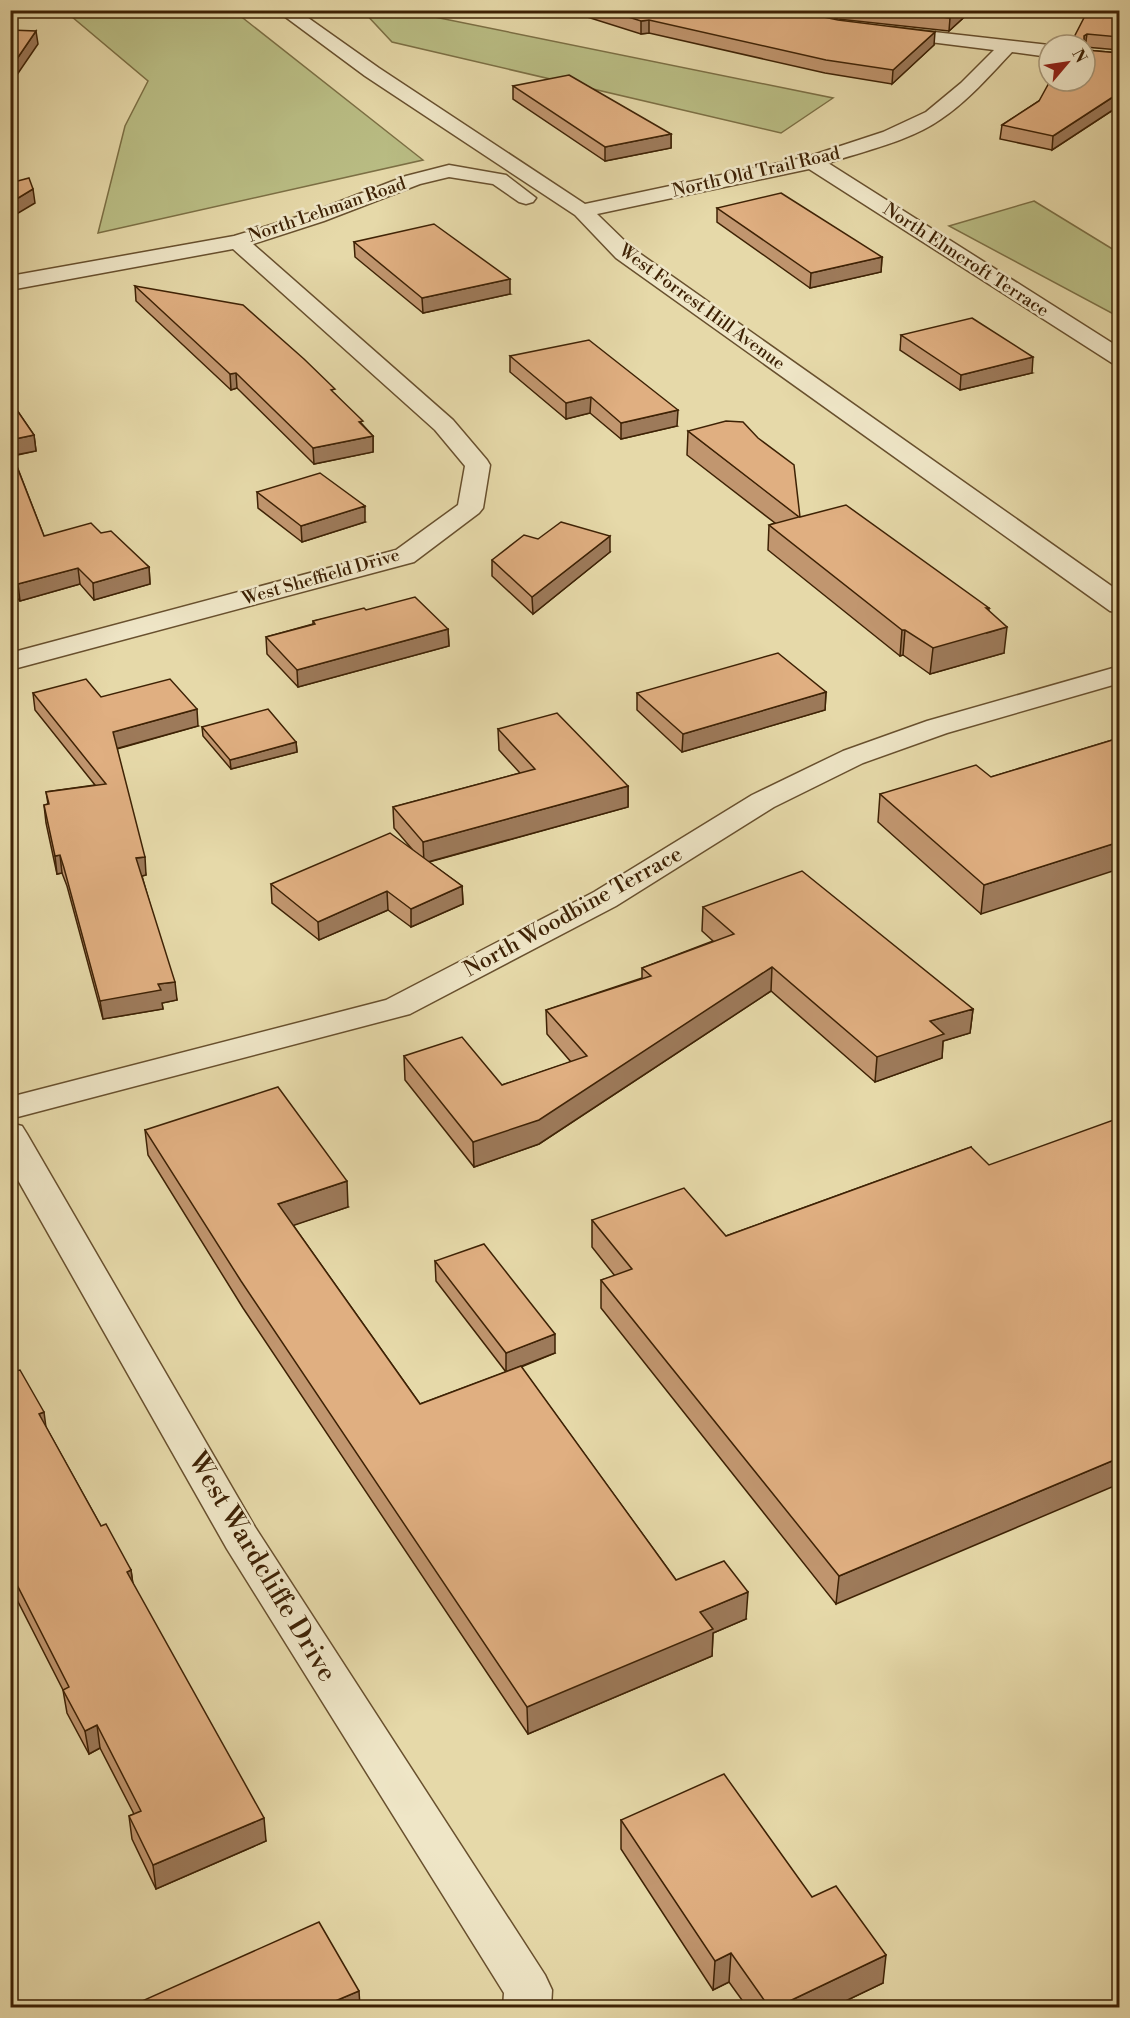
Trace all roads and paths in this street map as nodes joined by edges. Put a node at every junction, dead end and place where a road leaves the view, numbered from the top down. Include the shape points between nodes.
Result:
1 (285, 10) edge
2 (872, 30) edge
3 (1006, 47) junction
4 (1037, 50) edge
5 (812, 162) junction
6 (543, 210) dead end
7 (582, 211) junction
8 (578, 236) dead end
9 (238, 242) junction
10 (624, 253) junction
11 (10, 283) edge
12 (1119, 358) edge
13 (1119, 605) edge
14 (10, 662) edge
15 (1119, 674) edge
16 (10, 1108) edge
17 (10, 1134) edge
18 (528, 1999) edge

1 - 7 street, West Forrest Hill Avenue
2 - 3 street
3 - 4 street
3 - 5 street, North Old Trail Road via 933,116 890,136
5 - 7 street, North Old Trail Road
5 - 12 street, North Elmcroft Terrace
6 - 9 street, North Lehman Road via 499,179 449,171
7 - 10 street, West Forrest Hill Avenue
8 - 10 street
9 - 11 street, North Lehman Road
9 - 14 street, West Sheffield Drive via 444,425 478,465 470,508 405,556
10 - 13 street, West Forrest Hill Avenue
15 - 16 street, North Woodbine Terrace via 937,727 853,757 763,801 604,898 398,1007
17 - 18 street, West Wardcliffe Drive via 241,1538

